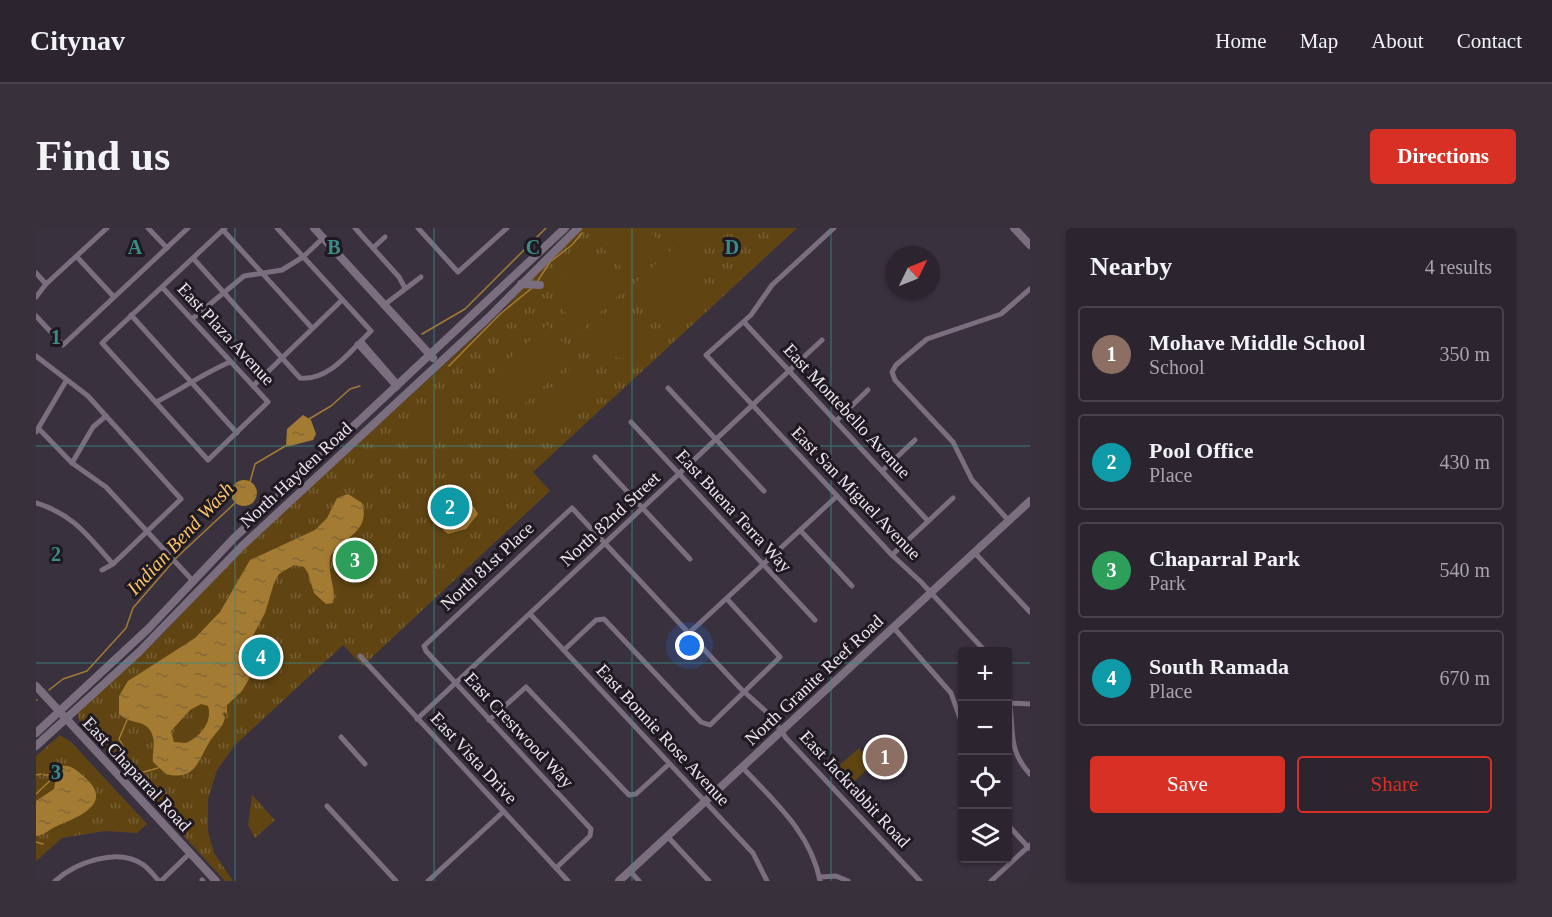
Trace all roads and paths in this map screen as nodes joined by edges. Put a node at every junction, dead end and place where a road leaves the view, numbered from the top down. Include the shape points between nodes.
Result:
1 (107, 228) edge
2 (148, 228) edge
3 (188, 228) edge
4 (277, 228) edge
5 (314, 228) edge
6 (355, 228) edge
7 (418, 228) edge
8 (507, 228) edge
9 (565, 228) edge
10 (578, 228) edge
11 (834, 228) edge
12 (1014, 228) edge
13 (224, 229) edge
14 (385, 237) dead end
15 (323, 238) junction
16 (1030, 244) edge
17 (167, 248) junction
18 (373, 248) junction
19 (303, 256) junction
20 (77, 257) junction
21 (193, 258) junction
22 (36, 273) edge
23 (264, 274) junction
24 (421, 277) dead end
25 (43, 281) junction
26 (521, 284) junction
27 (540, 285) dead end
28 (36, 286) edge
29 (162, 287) junction
30 (405, 288) junction
31 (1030, 289) edge
32 (223, 291) junction
33 (36, 297) edge
34 (114, 297) junction
35 (342, 300) junction
36 (384, 305) junction
37 (131, 315) junction
38 (36, 316) edge
39 (192, 319) junction
40 (744, 322) junction
41 (312, 328) junction
42 (822, 340) dead end
43 (359, 342) junction
44 (36, 356) edge
45 (431, 356) junction
46 (281, 358) junction
47 (230, 362) junction
48 (439, 364) junction
49 (789, 371) junction
50 (66, 381) junction
51 (192, 384) junction
52 (253, 386) junction
53 (398, 386) junction
54 (668, 388) dead end
55 (868, 390) dead end
56 (156, 402) junction
57 (752, 405) junction
58 (106, 416) junction
59 (836, 421) junction
60 (631, 422) dead end
61 (38, 430) edge
62 (237, 433) junction
63 (716, 439) junction
64 (915, 440) dead end
65 (595, 457) dead end
66 (72, 463) junction
67 (882, 471) junction
68 (680, 475) junction
69 (764, 491) dead end
70 (837, 496) junction
71 (953, 498) dead end
72 (1030, 501) edge
73 (36, 503) edge
74 (572, 508) joint
75 (644, 509) junction
76 (928, 521) junction
77 (1009, 521) junction
78 (800, 530) junction
79 (148, 532) junction
80 (606, 544) junction
81 (974, 552) junction
82 (892, 555) junction
83 (690, 559) dead end
84 (113, 564) junction
85 (763, 565) junction
86 (102, 570) dead end
87 (193, 581) junction
88 (852, 586) dead end
89 (931, 592) junction
90 (727, 599) junction
91 (1030, 612) edge
92 (530, 614) junction
93 (815, 620) dead end
94 (893, 627) junction
95 (689, 633) junction
96 (424, 646) joint
97 (982, 647) edge
98 (564, 650) junction
99 (360, 656) dead end
100 (455, 683) junction
101 (36, 686) edge
102 (745, 692) junction
103 (1012, 704) edge
104 (1030, 704) edge
105 (59, 712) junction
106 (958, 713) edge
107 (417, 719) junction
108 (66, 720) junction
109 (489, 720) junction
110 (781, 730) junction
111 (36, 733) edge
112 (341, 737) dead end
113 (36, 746) edge
114 (1012, 746) edge
115 (365, 764) dead end
116 (669, 764) junction
117 (742, 767) junction
118 (1030, 774) edge
119 (705, 802) junction
120 (327, 806) dead end
121 (503, 812) junction
122 (1012, 829) edge
123 (667, 837) junction
124 (1029, 847) edge
125 (190, 853) junction
126 (556, 868) junction
127 (630, 871) junction
128 (820, 879) edge
129 (55, 881) edge
130 (160, 881) edge
131 (216, 881) edge
132 (396, 881) edge
133 (428, 881) edge
134 (568, 881) edge
135 (619, 881) edge
136 (639, 881) edge
137 (709, 881) edge
138 (768, 881) edge
139 (848, 881) edge
140 (920, 881) edge
141 (991, 881) edge

1 - 20 street
2 - 17 street
3 - 17 street
4 - 19 street
5 - 15 main road
6 - 18 street
7 - 8 street via 458,272
9 - 45 main road, North Hayden Road
10 - 26 main road, North Hayden Road
11 - 40 street via 772,285
12 - 16 main road
13 - 21 street
13 - 23 street
14 - 18 street
15 - 19 street
15 - 36 main road
17 - 34 street
18 - 30 street
19 - 23 street via 282,270
19 - 35 street
20 - 25 street
20 - 34 street
21 - 29 street
21 - 32 street
22 - 25 street
23 - 32 street via 244,276
23 - 41 street
24 - 30 street
25 - 28 street
25 - 33 street
26 - 27 main road
26 - 48 main road, North Hayden Road
29 - 37 street
29 - 39 street, East Plaza Avenue
30 - 36 street
31 - 77 street via 1001,314 927,339 892,372 953,442 972,480
32 - 39 street
32 - 46 street
34 - 38 street via 63,345
35 - 41 street
35 - 43 street via 371,331
36 - 45 main road
37 - 51 street
37 - 56 street via 102,343
39 - 47 street, East Plaza Avenue
40 - 49 street, East Montebello Avenue
40 - 57 street, East San Miguel Avenue via 706,355
41 - 46 street
42 - 49 street, North 82nd Street
43 - 46 street via 323,376 313,379 300,378
43 - 53 street
44 - 50 street
45 - 48 main road
45 - 53 main road, North Hayden Road
46 - 52 street
47 - 51 street via 200,375
47 - 52 street, East Plaza Avenue
48 - 108 main road, North Hayden Road via 257,531 161,631
49 - 57 street, North 82nd Street
49 - 59 street, East Montebello Avenue
50 - 58 street via 79,388
50 - 61 street
51 - 56 street
51 - 62 street
52 - 62 street, East Plaza Avenue via 268,402
53 - 87 main road, North Hayden Road
54 - 63 street
55 - 59 street
56 - 62 street via 208,460
57 - 63 street, North 82nd Street
57 - 70 street, East San Miguel Avenue
58 - 66 street via 93,427
58 - 79 street via 181,499
59 - 67 street, East Montebello Avenue
60 - 68 street, East Buena Terra Way
61 - 66 street
63 - 68 street, North 82nd Street
63 - 69 street
64 - 67 street
65 - 75 street
66 - 79 street via 100,481
67 - 76 street, East Montebello Avenue
68 - 75 street, North 82nd Street
68 - 85 street, East Buena Terra Way
70 - 78 street
70 - 82 street, East San Miguel Avenue
71 - 76 street
72 - 77 main road, North Granite Reef Road
73 - 84 street via 63,512
74 - 80 street, East Jackrabbit Road
74 - 96 street, North 81st Place
75 - 80 street, North 82nd Street
75 - 83 street
76 - 82 street
77 - 81 main road, North Granite Reef Road
78 - 85 street
78 - 88 street
79 - 84 street
79 - 87 street
80 - 92 street, North 82nd Street
80 - 95 street, East Jackrabbit Road
81 - 89 main road, North Granite Reef Road
81 - 91 street
82 - 89 street, East San Miguel Avenue
84 - 86 street
85 - 90 street
85 - 93 street, East Buena Terra Way
87 - 105 main road, North Hayden Road
89 - 94 main road, North Granite Reef Road
89 - 97 street, East San Miguel Avenue
90 - 95 street
90 - 102 street via 780,657
92 - 98 street, East Bonnie Rose Avenue
92 - 100 street, North 82nd Street
94 - 106 street via 951,693
94 - 110 main road, North Granite Reef Road
95 - 102 street, East Jackrabbit Road
96 - 100 street, East Crestwood Way
98 - 102 street via 602,618 707,726
98 - 116 street, East Bonnie Rose Avenue
99 - 107 street, East Vista Drive
100 - 107 street, North 82nd Street
100 - 109 street, East Crestwood Way
101 - 105 main road, East Chaparral Road
102 - 110 street, East Jackrabbit Road
103 - 104 street
105 - 108 main road, East Chaparral Road
105 - 111 main road, North Hayden Road
107 - 121 street, East Vista Drive
108 - 113 main road, North Hayden Road
108 - 125 main road, East Chaparral Road
109 - 116 street via 526,687 631,796
109 - 126 street, East Crestwood Way via 592,833
110 - 117 main road, North Granite Reef Road
110 - 140 street, East Jackrabbit Road
112 - 115 street
114 - 118 street
116 - 119 street, East Bonnie Rose Avenue
117 - 119 main road, North Granite Reef Road
117 - 128 street via 796,826 813,854
119 - 123 main road, North Granite Reef Road
119 - 138 street, East Bonnie Rose Avenue via 753,853
120 - 132 street
121 - 126 street, East Vista Drive
121 - 133 street
122 - 124 street
123 - 127 main road, North Granite Reef Road
123 - 137 street
124 - 141 street
125 - 130 street
125 - 131 main road, East Chaparral Road
126 - 134 street, East Vista Drive
127 - 135 main road, North Granite Reef Road
127 - 136 street
128 - 139 street via 836,876
129 - 130 street via 84,862 116,858 141,863

